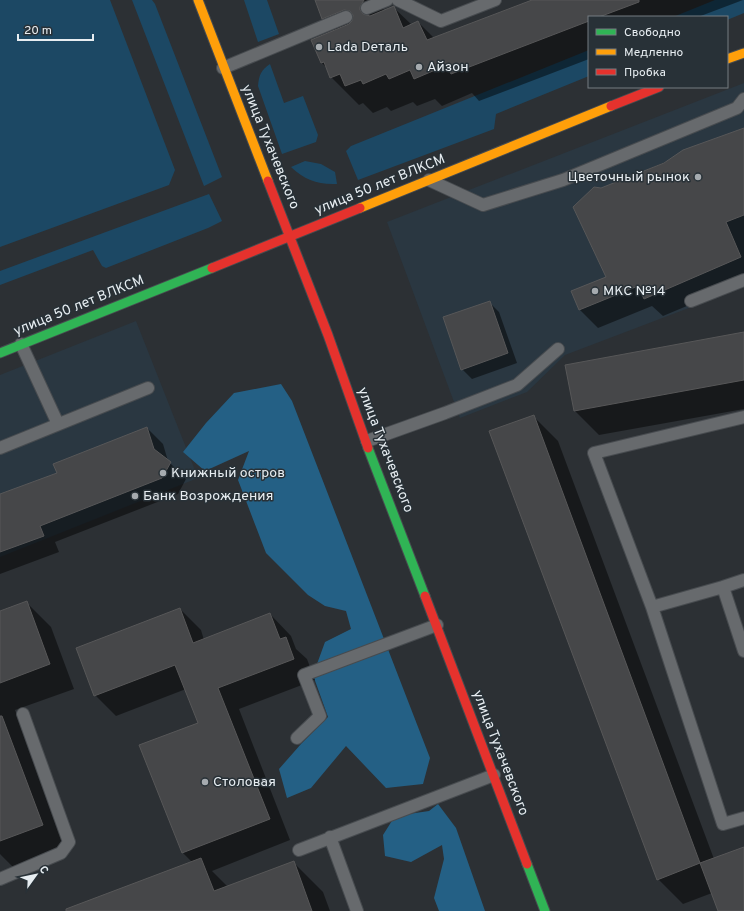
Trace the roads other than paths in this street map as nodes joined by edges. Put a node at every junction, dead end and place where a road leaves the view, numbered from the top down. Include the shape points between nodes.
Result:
1 (198, 0) edge
2 (387, 0) edge
3 (398, 0) edge
4 (495, 0) edge
5 (367, 8) dead end
6 (346, 17) dead end
7 (744, 52) edge
8 (728, 59) edge
9 (223, 68) junction
10 (657, 88) edge
11 (744, 99) edge
12 (429, 180) junction
13 (290, 236) junction
14 (744, 280) edge
15 (691, 301) dead end
16 (21, 344) junction
17 (558, 349) dead end
18 (0, 353) edge
19 (148, 388) dead end
20 (744, 418) edge
21 (58, 424) junction
22 (367, 441) junction
23 (0, 448) edge
24 (744, 580) edge
25 (722, 587) junction
26 (652, 607) junction
27 (437, 625) junction
28 (744, 651) edge
29 (23, 714) dead end
30 (297, 738) dead end
31 (494, 775) junction
32 (744, 818) edge
33 (330, 838) junction
34 (299, 850) dead end
35 (0, 880) edge
36 (357, 911) edge
37 (546, 911) edge

1 - 9 street, улица Тухачевского
2 - 5 lane
3 - 4 lane via 441,21
6 - 9 lane
7 - 8 street
9 - 13 street, улица Тухачевского
10 - 12 street, улица 50 лет ВЛКСМ
11 - 12 lane via 737,108 563,180 483,205
12 - 13 street, улица 50 лет ВЛКСМ
13 - 16 street, улица 50 лет ВЛКСМ
13 - 22 street, улица Тухачевского
14 - 15 lane
16 - 18 street, улица 50 лет ВЛКСМ
16 - 21 lane
17 - 22 lane via 517,385
19 - 21 lane
20 - 26 lane via 594,453
21 - 23 lane
22 - 27 street, улица Тухачевского
24 - 25 lane
25 - 26 lane
25 - 28 lane
26 - 32 lane via 723,824
27 - 30 lane via 304,675 320,716
27 - 31 street, улица Тухачевского
29 - 35 lane via 69,842 61,853
31 - 33 lane
31 - 37 street, улица Тухачевского
33 - 34 lane
33 - 36 lane

